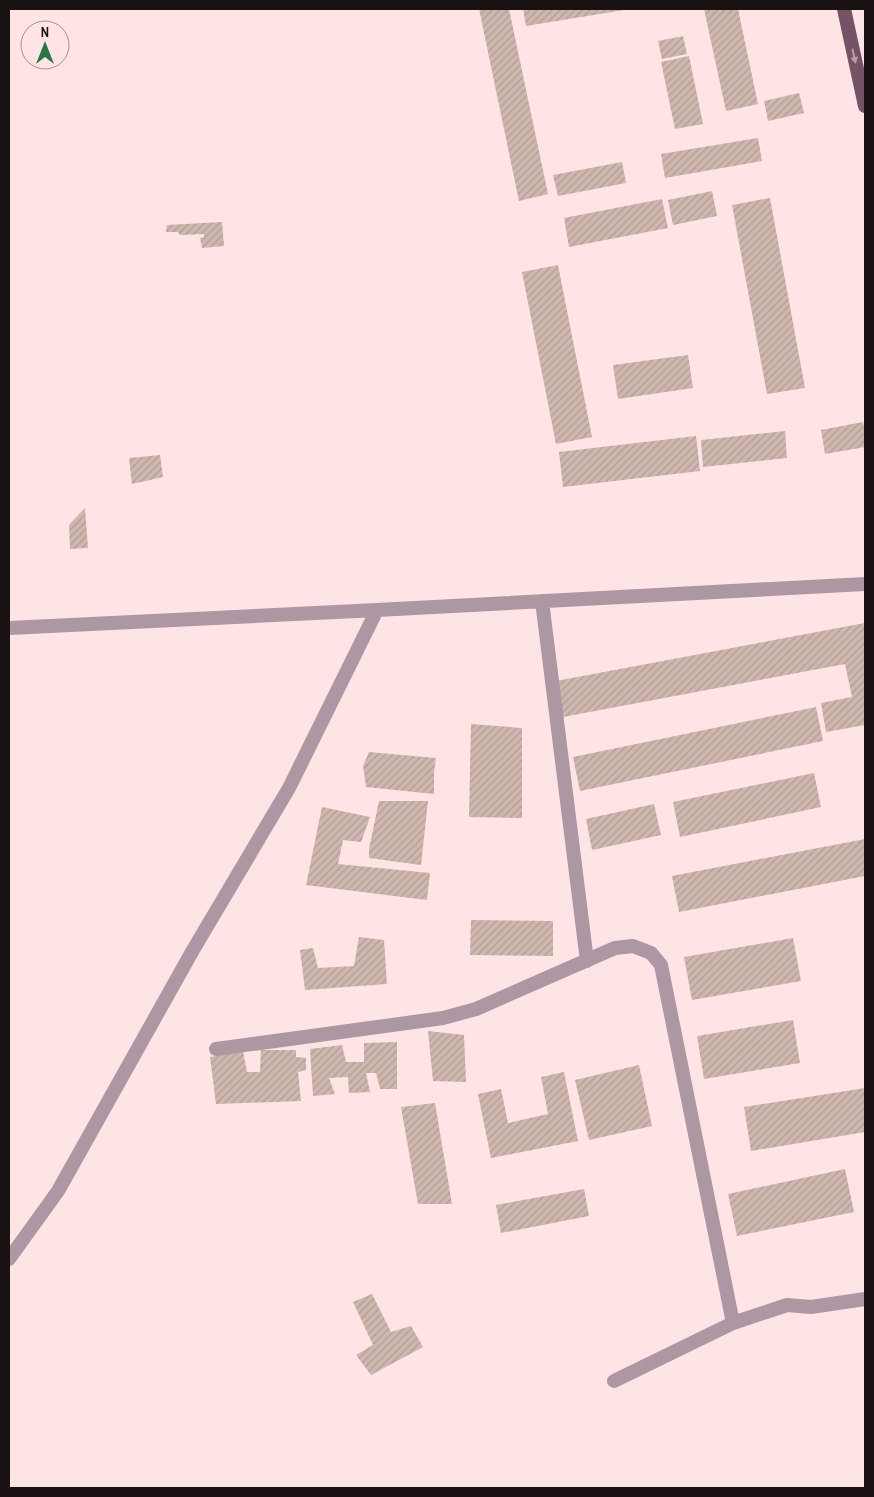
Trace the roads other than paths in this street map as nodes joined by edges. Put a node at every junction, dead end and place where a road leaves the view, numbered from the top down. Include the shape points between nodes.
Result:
1 (844, 9) edge
2 (865, 106) edge
3 (865, 584) edge
4 (542, 601) junction
5 (377, 610) junction
6 (9, 628) edge
7 (587, 961) junction
8 (216, 1049) dead end
9 (9, 1258) edge
10 (865, 1299) edge
11 (733, 1322) junction
12 (614, 1381) dead end

1 -> 2 main road
3 - 4 street
4 - 5 street
4 - 7 street
5 - 6 street
5 - 9 street via 289,788 193,950 58,1191
7 - 8 street via 476,1009 443,1018
7 - 11 street via 615,948 634,946 651,953 662,965
10 - 11 street via 811,1307 787,1305
11 - 12 street

